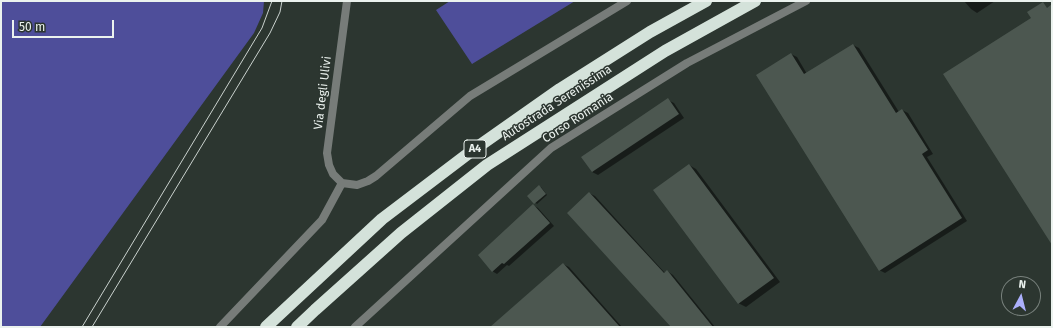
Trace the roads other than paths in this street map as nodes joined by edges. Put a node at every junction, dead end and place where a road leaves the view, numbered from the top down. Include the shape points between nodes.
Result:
1 (347, 1) edge
2 (627, 1) edge
3 (706, 1) edge
4 (755, 1) edge
5 (806, 1) edge
6 (342, 183) junction
7 (220, 327) edge
8 (266, 327) edge
9 (297, 327) edge
10 (355, 327) edge

1 - 6 street, Via degli Ulivi via 327,153 333,174
2 - 6 street via 470,96 368,181 357,186
3 - 8 highway, Autostrada Serenissima / A4 via 650,32 560,88 469,153 382,219
4 - 9 highway, Autostrada Serenissima / A4 via 665,50 487,165 401,233
5 - 10 street, Corso Romania via 687,63 551,148
6 - 7 street via 322,220

